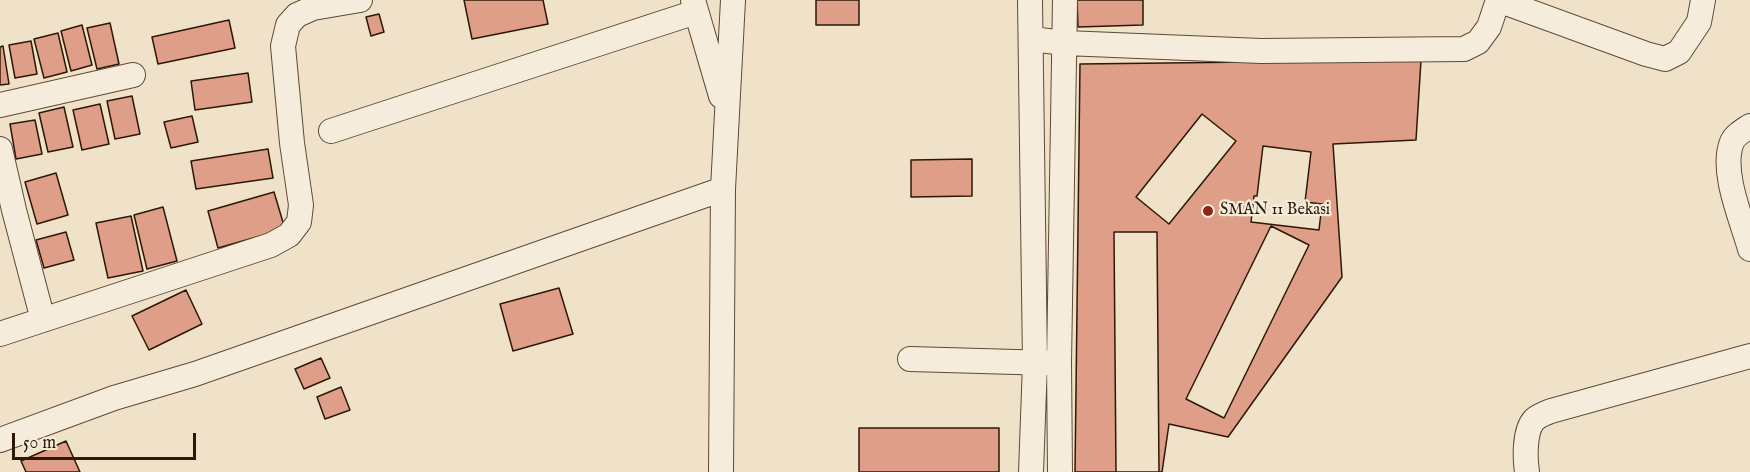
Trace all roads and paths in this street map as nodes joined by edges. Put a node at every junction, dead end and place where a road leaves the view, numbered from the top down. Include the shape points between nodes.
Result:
1 (733, 0) edge
2 (1030, 0) edge
3 (1065, 0) edge
4 (1498, 0) edge
5 (1703, 0) edge
6 (344, 1) edge
7 (694, 6) edge
8 (1031, 39) junction
9 (1065, 43) junction
10 (133, 75) dead end
11 (0, 105) edge
12 (726, 111) junction
13 (1750, 126) edge
14 (331, 131) dead end
15 (0, 149) edge
16 (723, 189) junction
17 (1750, 249) edge
18 (43, 320) junction
19 (0, 334) edge
20 (1750, 356) edge
21 (910, 359) dead end
22 (1035, 363) junction
23 (1059, 363) junction
24 (0, 440) edge
25 (721, 472) edge
26 (1031, 472) edge
27 (1060, 472) edge
28 (1527, 472) edge

1 - 12 street
2 - 8 street
3 - 9 street
4 - 5 street via 1665,59 1679,52 1699,22
4 - 9 street via 1489,27 1478,42 1464,49 1261,51
6 - 18 street via 297,15 288,25 283,46 301,205 299,222 289,235 271,245
7 - 12 street
7 - 14 street
8 - 9 street
8 - 22 street
9 - 23 street
10 - 11 street
12 - 16 street
13 - 17 street via 1733,139 1729,155 1730,180
15 - 18 street
16 - 24 street
16 - 25 street
18 - 19 street
20 - 28 street via 1551,411 1533,421 1529,429
21 - 22 street
22 - 23 street
22 - 26 street
23 - 27 street

